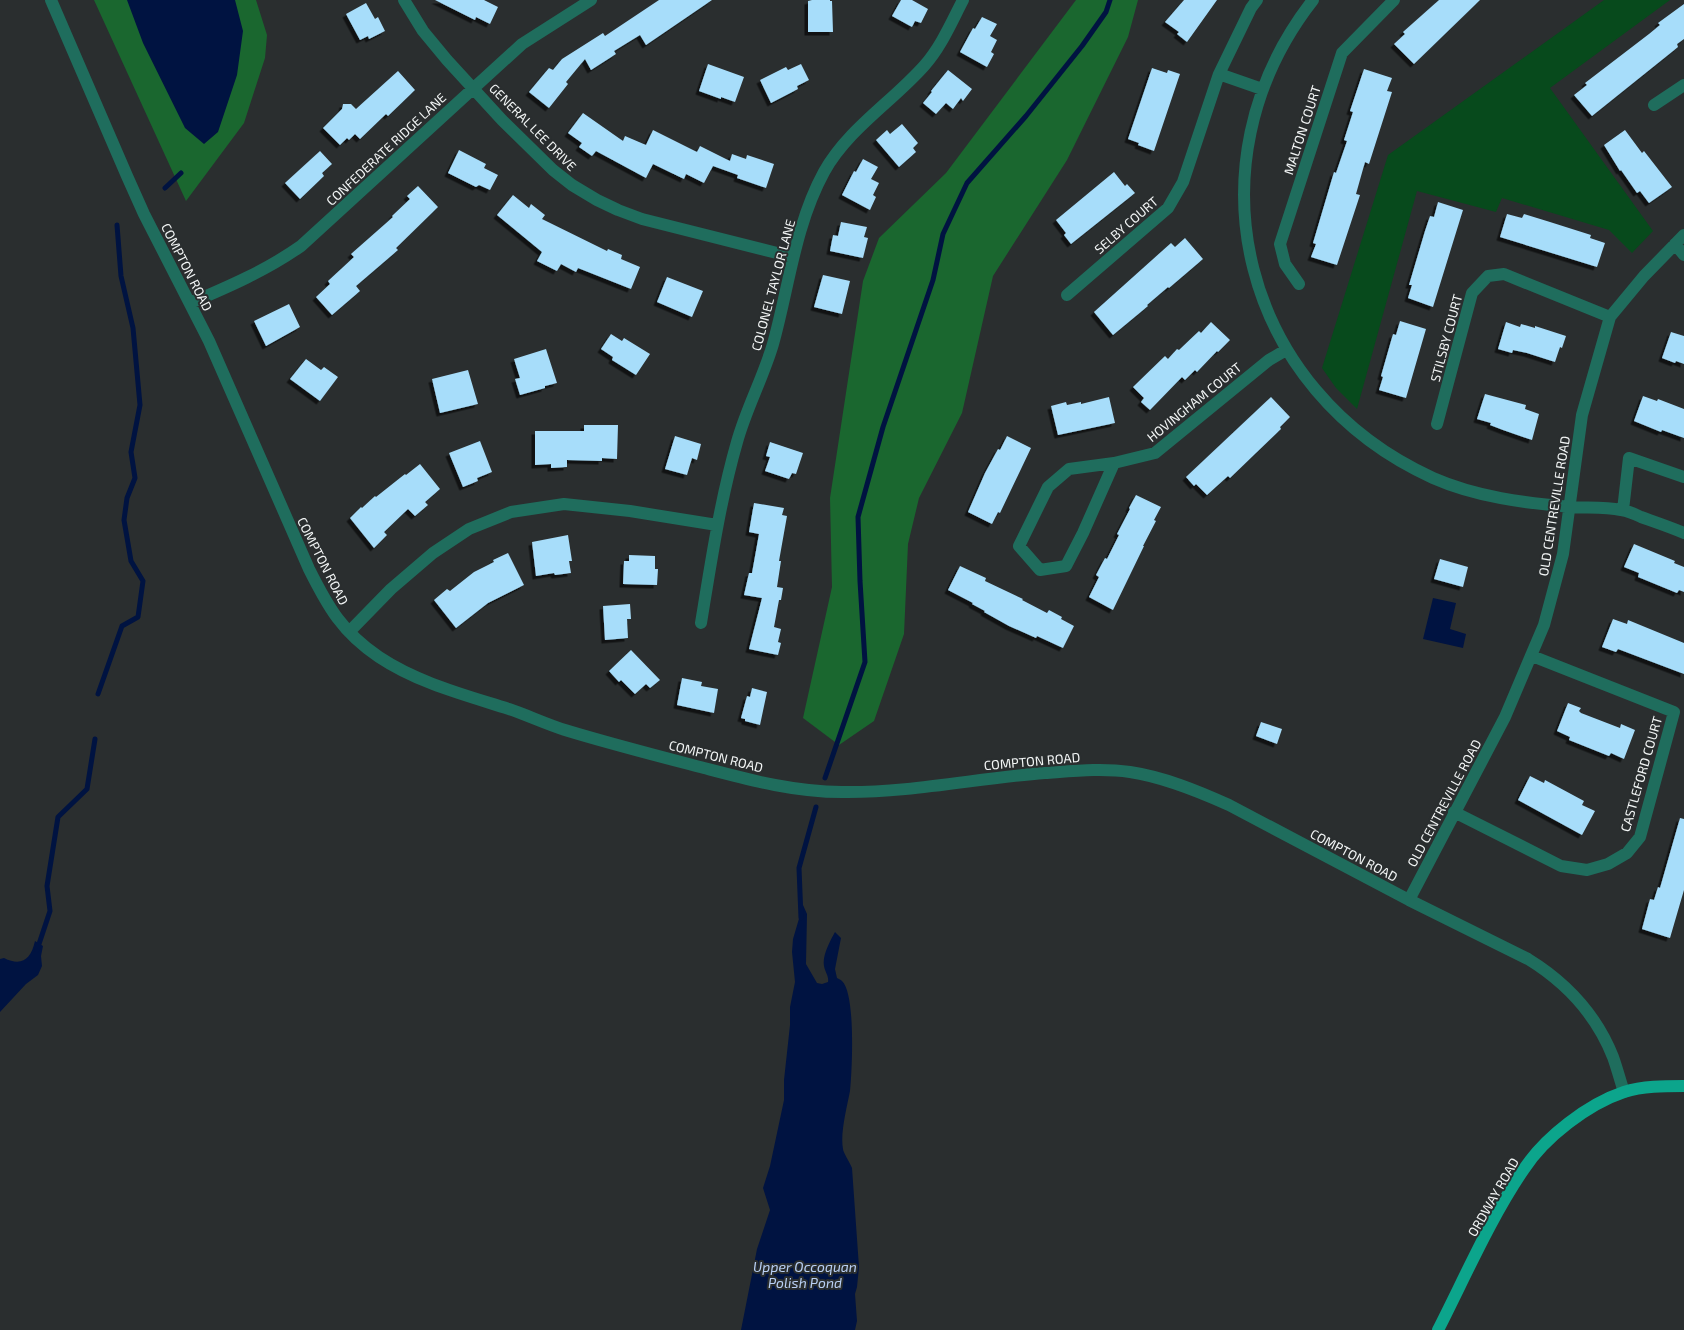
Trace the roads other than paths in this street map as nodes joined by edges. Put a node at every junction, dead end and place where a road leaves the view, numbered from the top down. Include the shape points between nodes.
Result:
1 (52, 0) edge
2 (404, 0) edge
3 (591, 0) edge
4 (963, 0) edge
5 (1257, 0) edge
6 (1314, 0) edge
7 (1394, 0) edge
8 (1219, 74) junction
9 (1684, 85) edge
10 (474, 88) junction
11 (1262, 89) junction
12 (1654, 105) dead end
13 (1684, 235) edge
14 (1675, 244) junction
15 (1684, 255) edge
16 (793, 257) junction
17 (1299, 284) dead end
18 (1067, 295) dead end
19 (190, 303) junction
20 (1610, 317) junction
21 (1286, 350) junction
22 (1437, 424) dead end
23 (1114, 463) junction
24 (1684, 476) edge
25 (1570, 507) junction
26 (1623, 510) junction
27 (717, 525) junction
28 (1684, 533) edge
29 (701, 623) dead end
30 (349, 632) junction
31 (1532, 656) junction
32 (1454, 812) junction
33 (1409, 900) junction
34 (1684, 1086) edge
35 (1624, 1092) junction
36 (1438, 1330) edge

1 - 19 street, COMPTON ROAD via 141,208
2 - 10 street, GENERAL LEE DRIVE via 423,31
3 - 10 street, CONFEDERATE RIDGE LANE via 522,44
4 - 16 street, COLONEL TAYLOR LANE via 946,34 926,64 843,144 825,170 806,214
5 - 8 street, SELBY COURT
6 - 11 street via 1285,40
7 - 17 street, MALTON COURT via 1342,53 1280,244 1285,264
8 - 11 street
8 - 18 street, SELBY COURT via 1183,182 1168,208
9 - 12 street
10 - 16 street, GENERAL LEE DRIVE via 502,120 553,170 597,200 642,219
10 - 19 street, CONFEDERATE RIDGE LANE via 301,246 283,259
11 - 21 street via 1250,134 1244,175 1245,218 1257,281
13 - 14 street, OLD CENTREVILLE ROAD
14 - 15 street
14 - 20 street, OLD CENTREVILLE ROAD
16 - 27 street, COLONEL TAYLOR LANE via 773,345 737,440
19 - 30 street, COMPTON ROAD via 309,569 327,604
20 - 22 street, STILSBY COURT via 1504,274 1488,276 1472,293
20 - 25 street, OLD CENTREVILLE ROAD via 1582,415
21 - 23 street, HOVINGHAM COURT via 1269,360 1155,453
21 - 25 street via 1331,408 1363,437 1399,461 1435,479 1471,491
23 - 23 street, HOVINGHAM COURT via 1069,469 1048,487 1019,546 1040,570 1066,566
24 - 26 street via 1630,458
25 - 26 street
25 - 31 street, OLD CENTREVILLE ROAD via 1556,583
26 - 28 street
27 - 29 street, COLONEL TAYLOR LANE
27 - 30 street via 630,511 564,504 511,512 469,528 433,553 391,589
30 - 33 street, COMPTON ROAD via 400,670 463,696 611,744 804,791 904,789 1084,770 1109,770 1151,777 1229,805
31 - 32 street, OLD CENTREVILLE ROAD via 1505,717
31 - 32 street, CASTLEFORD COURT via 1674,712 1640,837 1626,853 1608,864 1587,870 1561,866
32 - 33 street, OLD CENTREVILLE ROAD
33 - 35 street, COMPTON ROAD via 1528,959 1572,992 1594,1019 1613,1057
34 - 35 main road via 1658,1086
35 - 36 main road, ORDWAY ROAD via 1587,1110 1560,1130 1524,1168 1502,1204

